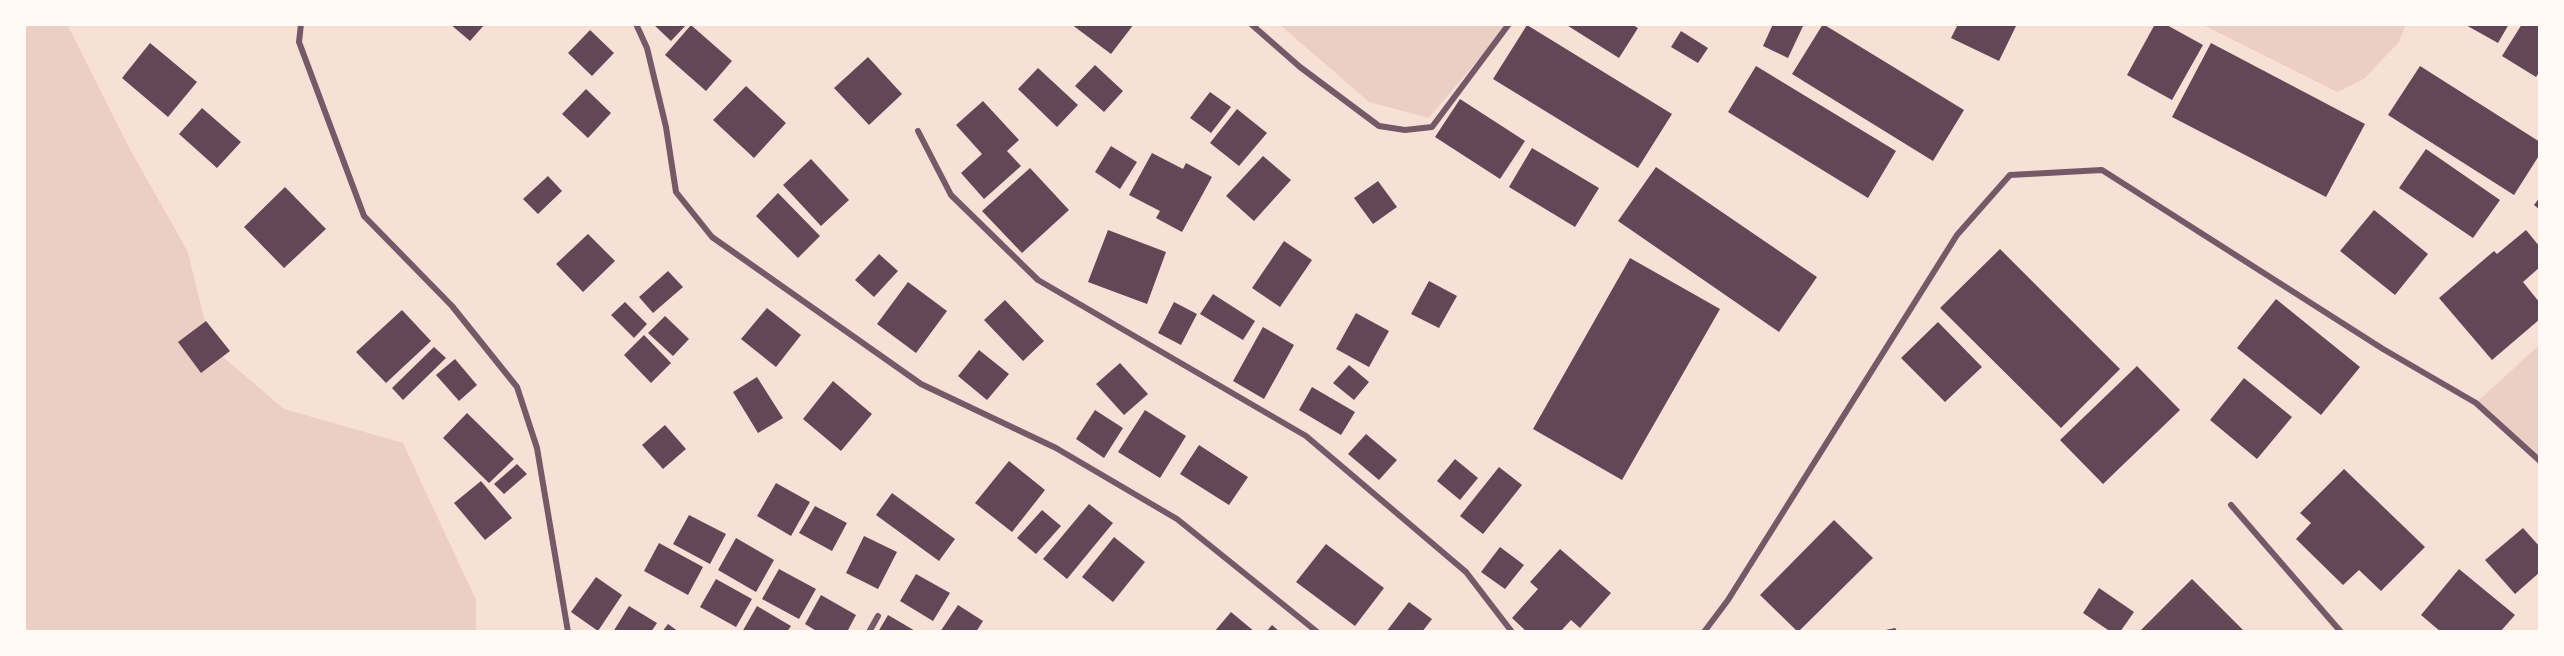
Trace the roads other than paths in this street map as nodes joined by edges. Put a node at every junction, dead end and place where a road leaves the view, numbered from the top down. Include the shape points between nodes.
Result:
1 (301, 24) edge
2 (636, 24) edge
3 (1251, 24) edge
4 (1509, 24) edge
5 (918, 132) dead end
6 (2540, 461) edge
7 (2231, 505) dead end
8 (878, 616) dead end
9 (1316, 631) edge
10 (568, 632) edge
11 (869, 632) edge
12 (1512, 632) edge
13 (1704, 632) edge
14 (2341, 632) edge

1 - 10 street via 299,42 364,216 452,306 517,387 537,448
2 - 9 street via 647,48 666,127 676,192 712,237 921,384 1056,448 1177,519
3 - 4 street via 1378,126 1405,130 1432,127
5 - 12 street via 951,195 1038,280 1306,436 1466,572
6 - 13 street via 2476,403 2383,349 2102,170 2010,175 1957,235 1728,600
7 - 14 street
8 - 11 street

